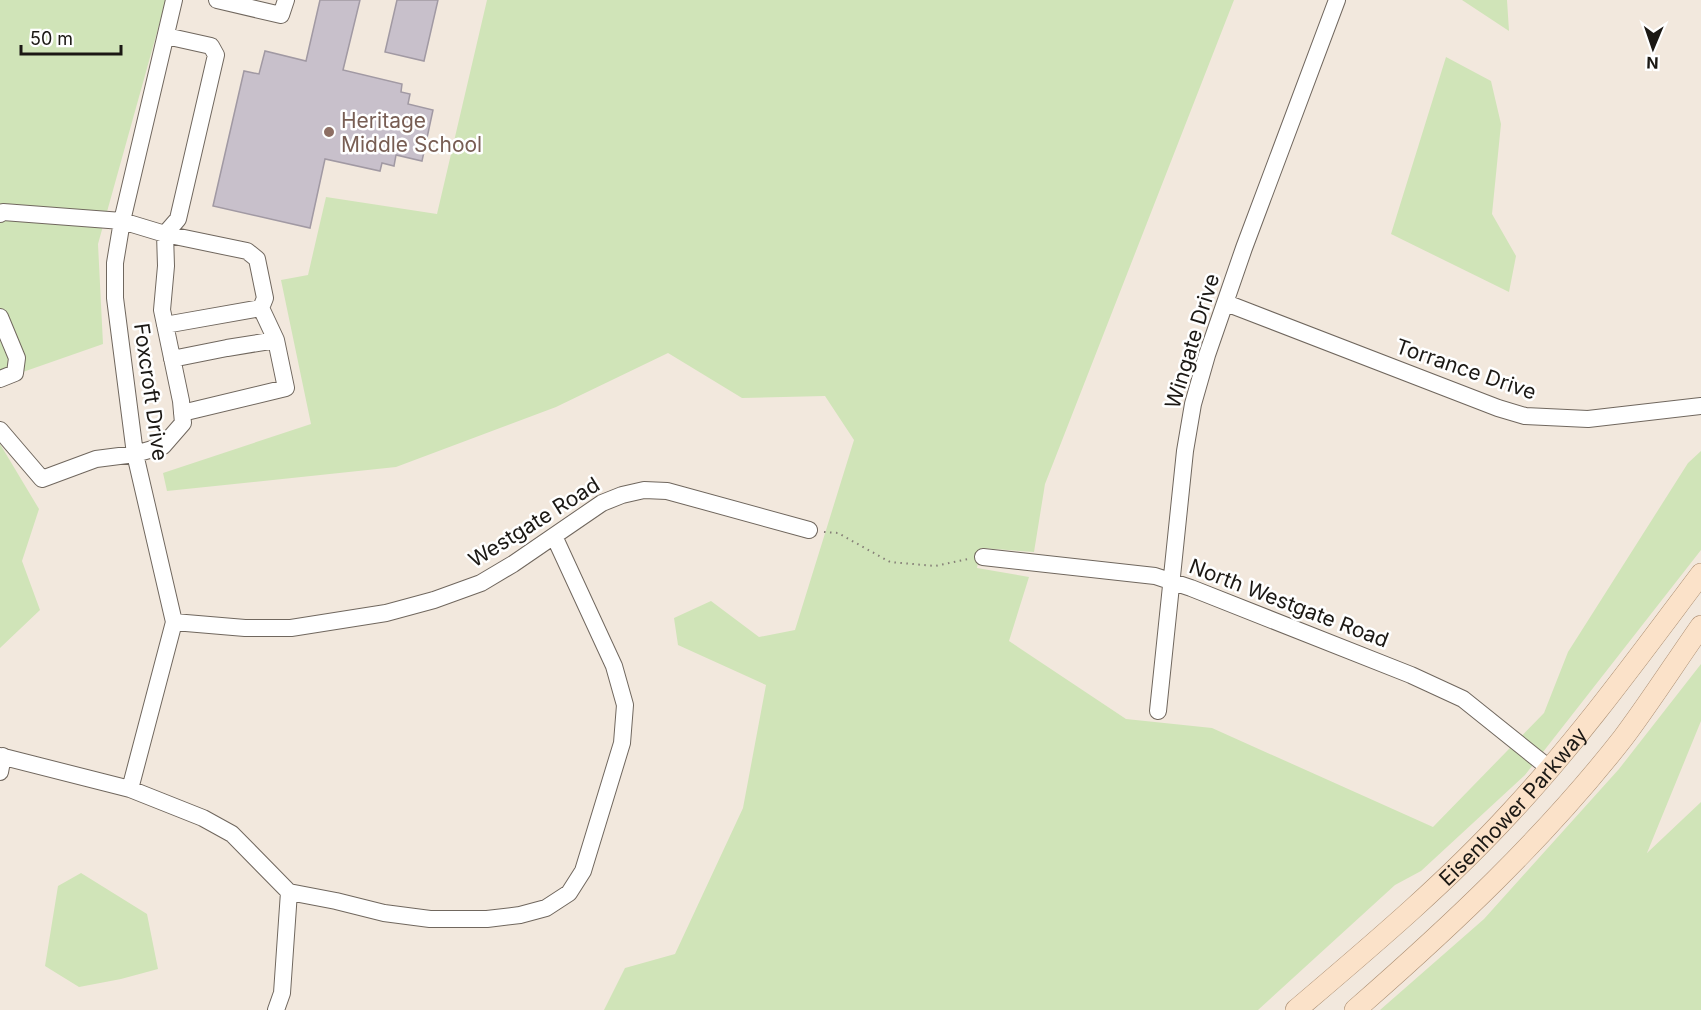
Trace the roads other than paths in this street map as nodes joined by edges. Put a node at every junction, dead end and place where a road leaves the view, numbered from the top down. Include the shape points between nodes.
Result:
1 (174, 0) edge
2 (217, 0) edge
3 (286, 0) edge
4 (1337, 0) edge
5 (242, 3) edge
6 (166, 36) junction
7 (0, 214) edge
8 (122, 221) junction
9 (165, 234) junction
10 (1226, 303) junction
11 (261, 308) junction
12 (0, 317) edge
13 (165, 325) junction
14 (276, 340) junction
15 (172, 359) junction
16 (0, 379) edge
17 (1701, 406) edge
18 (182, 413) junction
19 (0, 430) edge
20 (135, 454) junction
21 (809, 530) road end
22 (554, 536) junction
23 (983, 557) road end
24 (1701, 574) edge
25 (1172, 581) junction
26 (174, 622) junction
27 (1701, 626) edge
28 (1158, 711) dead end
29 (1, 762) edge
30 (1549, 768) junction
31 (130, 789) junction
32 (289, 892) junction
33 (276, 1010) edge
34 (1296, 1010) edge
35 (1355, 1010) edge

1 - 6 street, Foxcroft Drive
2 - 5 street
3 - 5 street via 282,15
4 - 10 street, Wingate Drive
6 - 8 street, Foxcroft Drive
6 - 9 street via 211,46 216,55 178,219
7 - 8 street
8 - 9 street
8 - 20 street, Foxcroft Drive via 115,263 115,298
9 - 11 street via 247,251 257,259 262,275 265,298
9 - 13 street
10 - 17 street, Torrance Drive via 1525,416 1588,419
10 - 25 street, Wingate Drive via 1193,404
11 - 13 street
11 - 14 street
12 - 16 street via 17,358 15,373
13 - 15 street
14 - 15 street
14 - 18 street via 286,388
15 - 18 street
18 - 20 street via 183,423 163,446
19 - 20 street via 42,479 96,459
20 - 26 street, Foxcroft Drive
21 - 22 street, Westgate Road via 667,491 644,490 602,503
22 - 26 street, Westgate Road via 481,583 386,613 291,628
22 - 32 street via 614,666 626,705 622,743 582,871 569,893 546,908 520,915 430,919
23 - 25 street, North Westgate Road
24 - 30 main road, Eisenhower Parkway
25 - 28 street, Wingate Drive
25 - 30 street, North Westgate Road via 1463,699
26 - 31 street, Foxcroft Drive
27 - 35 main road, Eisenhower Parkway via 1623,737 1533,843 1456,921
29 - 31 street
30 - 34 main road, Eisenhower Parkway via 1435,888
31 - 32 street via 232,834
32 - 33 street via 282,993

